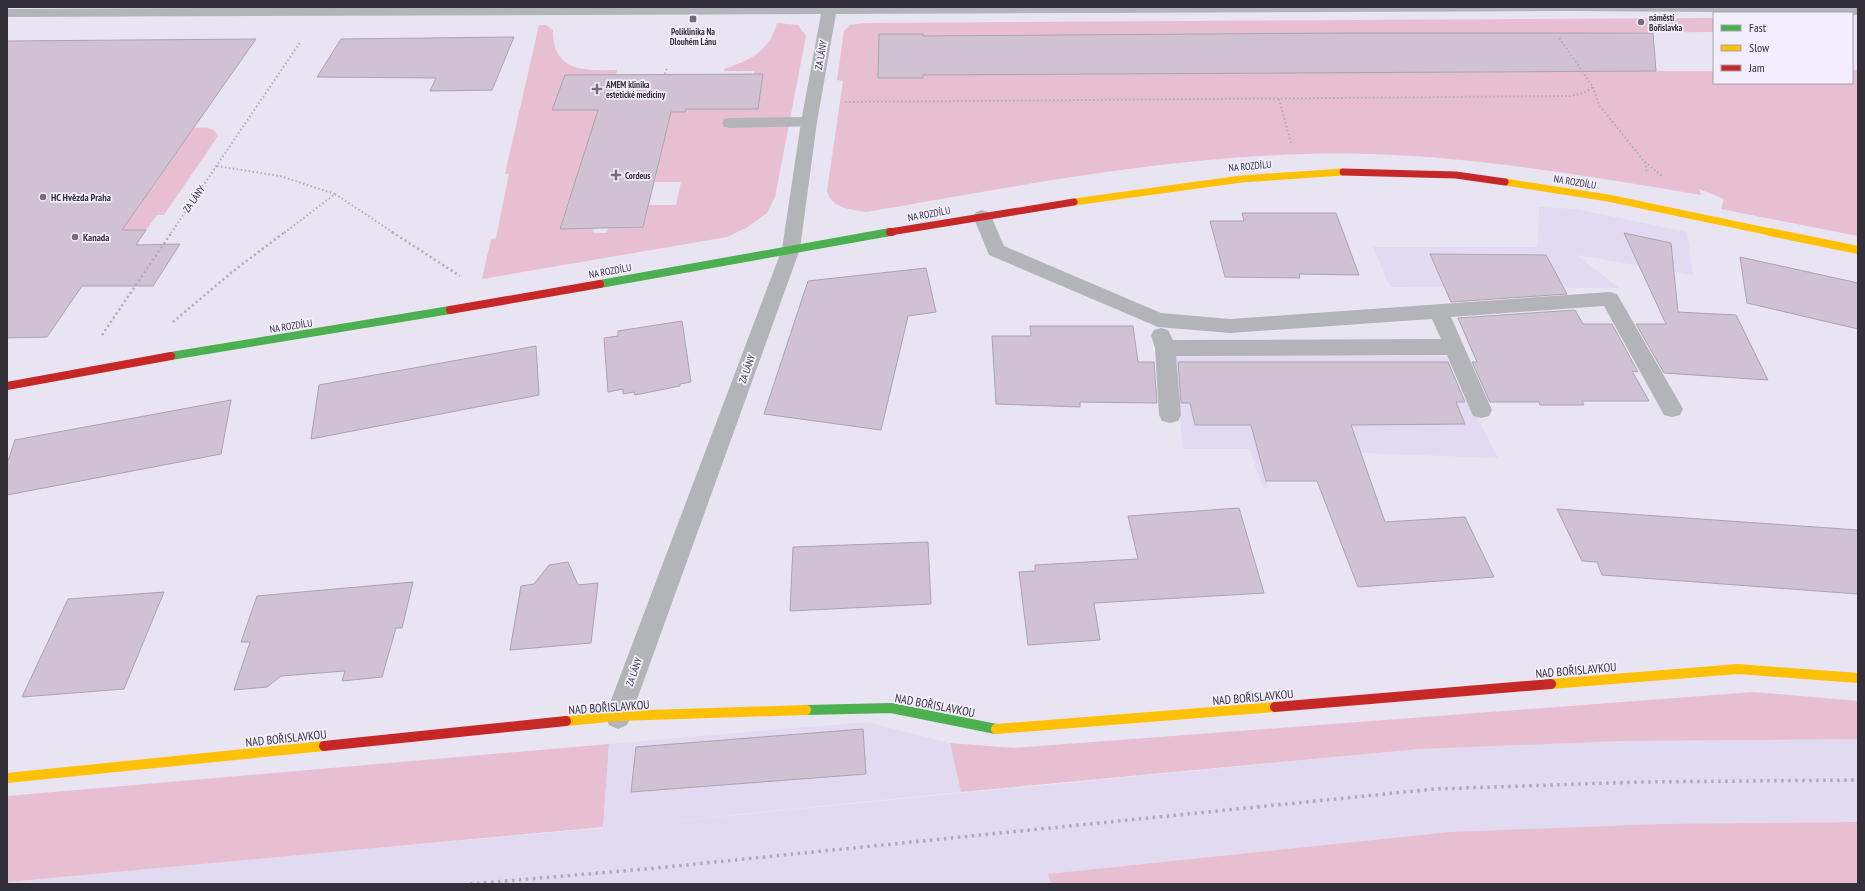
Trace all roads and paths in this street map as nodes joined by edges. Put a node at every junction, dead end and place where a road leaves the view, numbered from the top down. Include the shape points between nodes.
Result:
1 (1567, 7) edge
2 (1538, 8) edge
3 (589, 9) edge
4 (829, 9) junction
5 (1858, 11) edge
6 (7, 13) edge
7 (304, 37) dead end
8 (667, 67) dead end
9 (665, 74) dead end
10 (1593, 87) junction
11 (1279, 99) junction
12 (812, 102) junction
13 (809, 122) junction
14 (730, 123) dead end
15 (1292, 147) dead end
16 (217, 166) junction
17 (335, 194) junction
18 (982, 216) junction
19 (1702, 217) junction
20 (791, 249) junction
21 (1858, 250) edge
22 (500, 302) junction
23 (1439, 312) junction
24 (1158, 320) junction
25 (171, 323) dead end
26 (1454, 347) junction
27 (1165, 348) junction
28 (76, 373) junction
29 (7, 386) edge
30 (1672, 409) dead end
31 (1481, 410) dead end
32 (1170, 415) dead end
33 (1858, 678) edge
34 (618, 716) junction
35 (7, 778) edge

1 - 2 street
1 - 5 street
2 - 4 street
2 - 10 path
3 - 4 street
3 - 6 street
4 - 12 street, ZA LÁNY
7 - 16 path, ZA LÁNY
8 - 9 path
10 - 11 path via 1584,93 1570,96
10 - 19 path via 1599,105 1644,161 1685,196
11 - 12 path
11 - 15 path
12 - 13 street, ZA LÁNY
13 - 14 street
13 - 20 street, ZA LÁNY
16 - 17 path via 280,176
16 - 28 path, ZA LÁNY
17 - 22 path
17 - 25 path via 232,272
18 - 19 street, NA ROZDÍLU via 1223,180 1300,173 1375,172 1456,175 1608,198
18 - 20 street, NA ROZDÍLU
18 - 24 street via 996,250
19 - 21 street, NA ROZDÍLU
20 - 22 street, NA ROZDÍLU
20 - 34 street, ZA LÁNY
22 - 28 street, NA ROZDÍLU
23 - 24 street via 1230,326
23 - 26 street
23 - 30 street via 1610,299
24 - 27 street
26 - 27 street
26 - 31 street
27 - 32 street
28 - 29 street, NA ROZDÍLU
33 - 34 street, NAD BOŘISLAVKOU via 1738,669 999,730 891,708
34 - 35 street, NAD BOŘISLAVKOU

